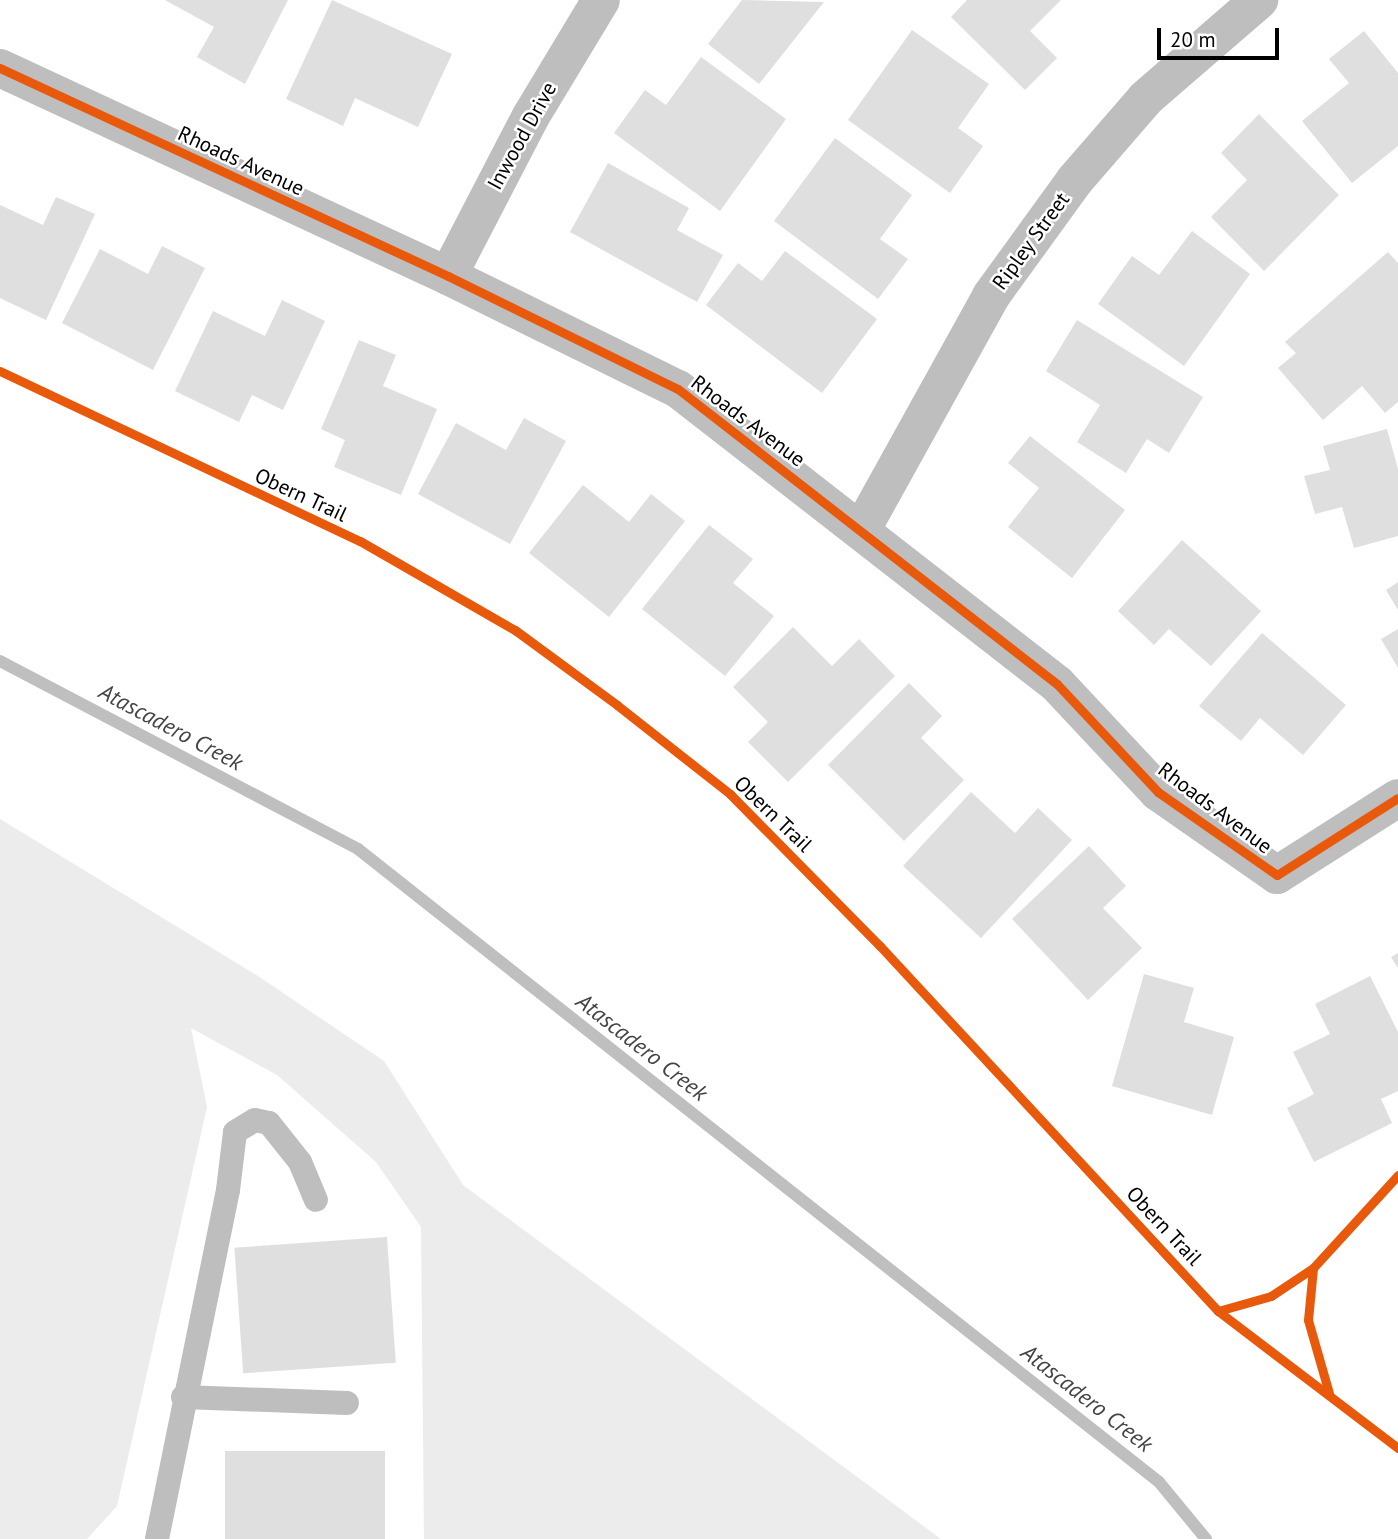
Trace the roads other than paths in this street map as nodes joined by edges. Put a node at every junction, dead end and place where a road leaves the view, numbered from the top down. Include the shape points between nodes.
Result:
1 (601, 0) edge
2 (1259, 0) edge
3 (0, 68) edge
4 (449, 276) junction
5 (862, 529) junction
6 (1398, 798) edge
7 (316, 1200) dead end
8 (183, 1397) junction
9 (346, 1403) dead end
10 (158, 1539) edge

1 - 4 street, Inwood Drive via 531,116
2 - 5 street, Ripley Street via 1146,98 1075,180 991,296
3 - 4 street, Rhoads Avenue
4 - 5 street, Rhoads Avenue via 678,389
5 - 6 street, Rhoads Avenue via 1058,684 1158,792 1277,875
7 - 8 lane via 300,1162 269,1123 255,1120 235,1132 228,1190
8 - 9 lane
8 - 10 lane

